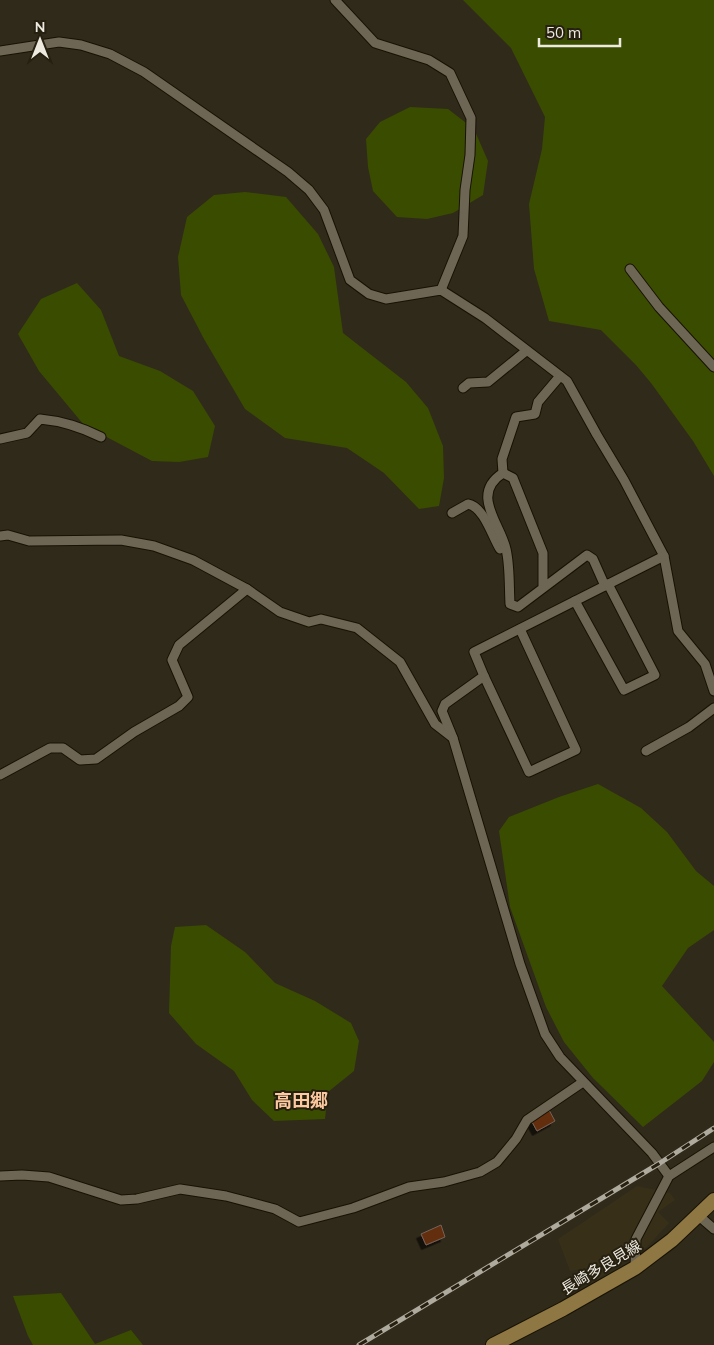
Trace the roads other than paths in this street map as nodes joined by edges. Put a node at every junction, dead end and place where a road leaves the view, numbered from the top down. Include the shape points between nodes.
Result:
1 (335, 0) edge
2 (0, 51) edge
3 (630, 269) dead end
4 (441, 290) junction
5 (526, 350) junction
6 (714, 367) edge
7 (560, 376) junction
8 (463, 388) dead end
9 (101, 436) dead end
10 (0, 439) edge
11 (503, 473) junction
12 (452, 513) dead end
13 (0, 536) edge
14 (506, 554) junction
15 (664, 556) junction
16 (607, 585) junction
17 (543, 588) junction
18 (247, 590) junction
19 (575, 601) junction
20 (520, 629) junction
21 (484, 676) junction
22 (714, 691) edge
23 (714, 708) edge
24 (453, 738) junction
25 (646, 752) dead end
26 (0, 775) edge
27 (583, 1082) junction
28 (714, 1147) edge
29 (0, 1176) edge
30 (669, 1176) junction
31 (714, 1200) edge
32 (699, 1216) junction
33 (714, 1229) edge
34 (635, 1268) junction
35 (493, 1345) edge

1 - 4 street via 375,43 429,60 450,73 470,118 470,155 462,236
2 - 4 street via 59,42 110,54 144,72 309,190 324,210 350,280 369,294 386,299
3 - 6 street via 659,307
4 - 5 street
5 - 7 street
5 - 8 street via 488,382 469,383
7 - 11 street via 538,402 534,414 516,417 502,459
7 - 15 street via 567,381
9 - 10 street via 58,421 40,419 27,433
11 - 14 street via 494,479 488,504
11 - 17 street via 513,478 543,553
12 - 14 street via 472,505 487,522 499,548
13 - 18 street via 29,541 121,540 154,546 193,560
14 - 17 street via 510,604 518,607
15 - 16 street
15 - 22 street via 678,631 705,664
16 - 17 street via 593,559 587,555
16 - 19 street
16 - 19 street via 654,675 624,690
18 - 24 street via 280,612 298,619 310,622 321,619 357,628 400,662 435,724
18 - 26 street via 179,645 172,660 188,697 179,706 96,759 80,760 63,748 50,748
19 - 20 street
20 - 21 street via 474,652
20 - 21 street via 576,750 529,772
21 - 24 street via 445,704 442,711
23 - 25 street
24 - 27 street via 517,954 545,1034 560,1057
27 - 29 street via 527,1120 497,1162 480,1172 409,1187 353,1208 300,1222 275,1208 226,1196 180,1189 121,1200 49,1176
27 - 30 street via 652,1153
28 - 30 street
30 - 34 street via 636,1239
31 - 32 main road, 長崎多良見線
32 - 33 street
32 - 34 main road, 長崎多良見線
34 - 35 main road, 長崎多良見線

